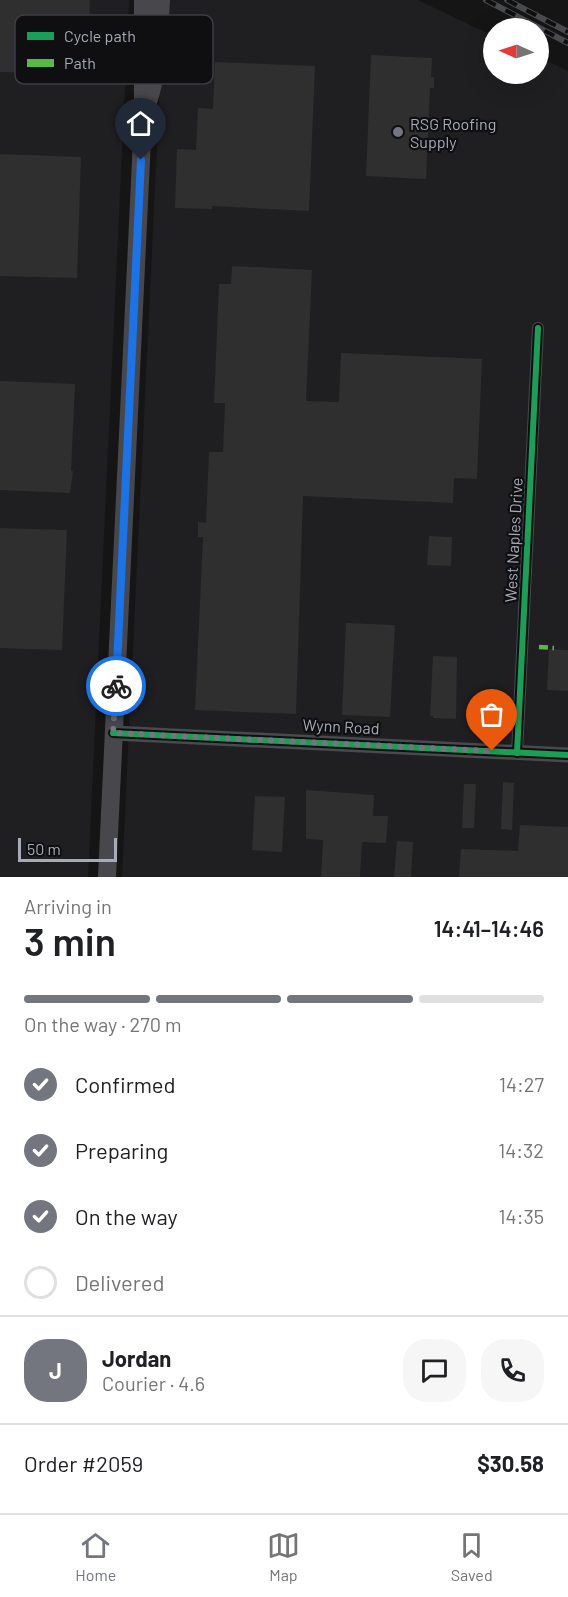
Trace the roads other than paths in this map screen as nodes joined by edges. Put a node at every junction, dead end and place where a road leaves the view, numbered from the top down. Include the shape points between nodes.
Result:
1 (143, 0) edge
2 (161, 0) edge
3 (144, 15) edge
4 (158, 15) edge
5 (153, 84) edge
6 (538, 328) dead end
7 (113, 733) junction
8 (517, 753) junction
9 (568, 754) edge
10 (107, 877) edge

1 - 3 main road
2 - 4 main road
5 - 7 main road via 143,118
6 - 8 street, West Naples Drive
7 - 8 street, Wynn Road
7 - 10 main road
8 - 9 street, Wynn Road

